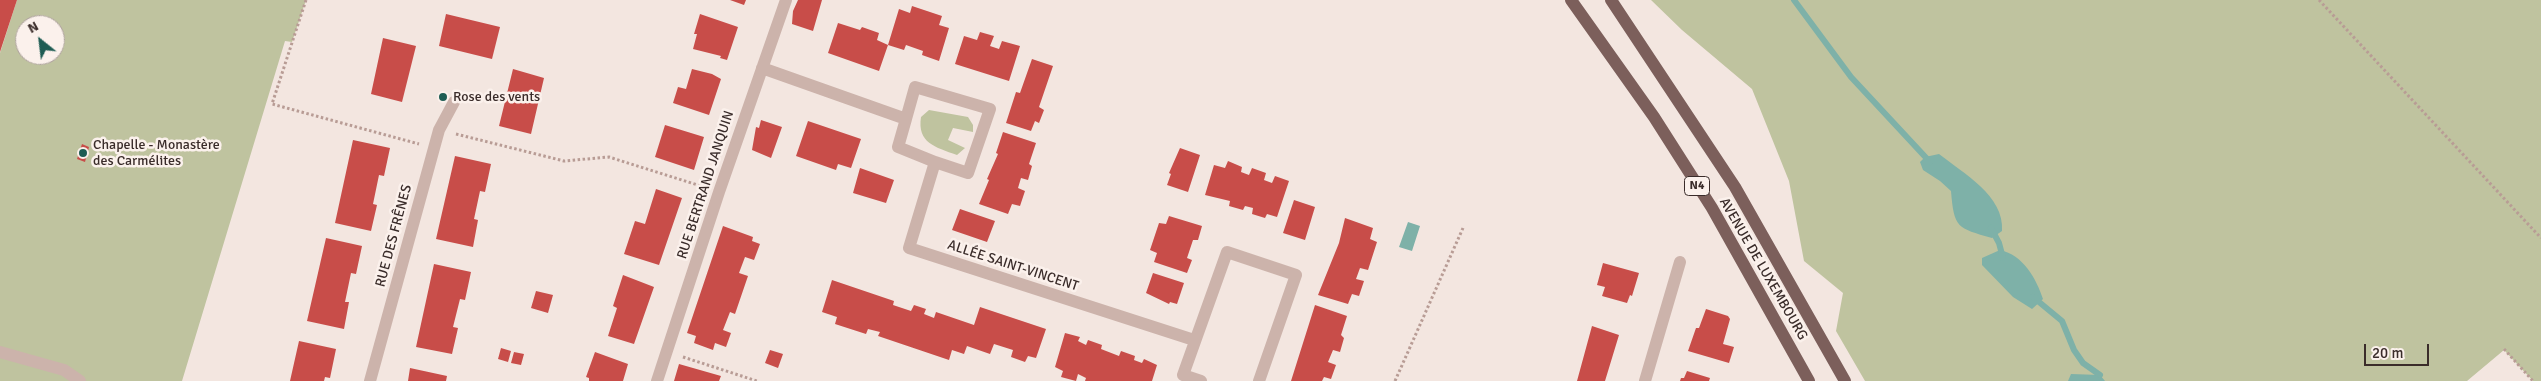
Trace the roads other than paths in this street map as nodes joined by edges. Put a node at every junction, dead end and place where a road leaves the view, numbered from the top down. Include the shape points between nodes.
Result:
1 (786, 0) edge
2 (1571, 0) edge
3 (1610, 0) edge
4 (762, 68) junction
5 (454, 102) dead end
6 (906, 119) junction
7 (935, 162) junction
8 (1680, 262) dead end
9 (1194, 340) junction
10 (0, 352) edge
11 (1262, 380) edge
12 (80, 381) edge
13 (370, 381) edge
14 (657, 381) edge
15 (1201, 381) edge
16 (1645, 381) edge
17 (1809, 381) edge
18 (1845, 381) edge

1 - 4 street, RUE BERTRAND JANQUIN
2 - 17 main road, AVENUE DE LUXEMBOURG / N4 via 1654,117 1712,208
3 - 18 main road, AVENUE DE LUXEMBOURG / N4 via 1735,187
4 - 6 street
4 - 14 street, RUE BERTRAND JANQUIN
5 - 13 street, RUE DES FRÊNES via 438,130
6 - 7 street via 898,147
6 - 7 street via 915,87 990,109 968,173
7 - 9 street, ALLÉE SAINT-VINCENT via 908,248
8 - 16 street
9 - 11 street via 1227,252 1296,275
9 - 15 street via 1184,375
10 - 12 street via 64,370

